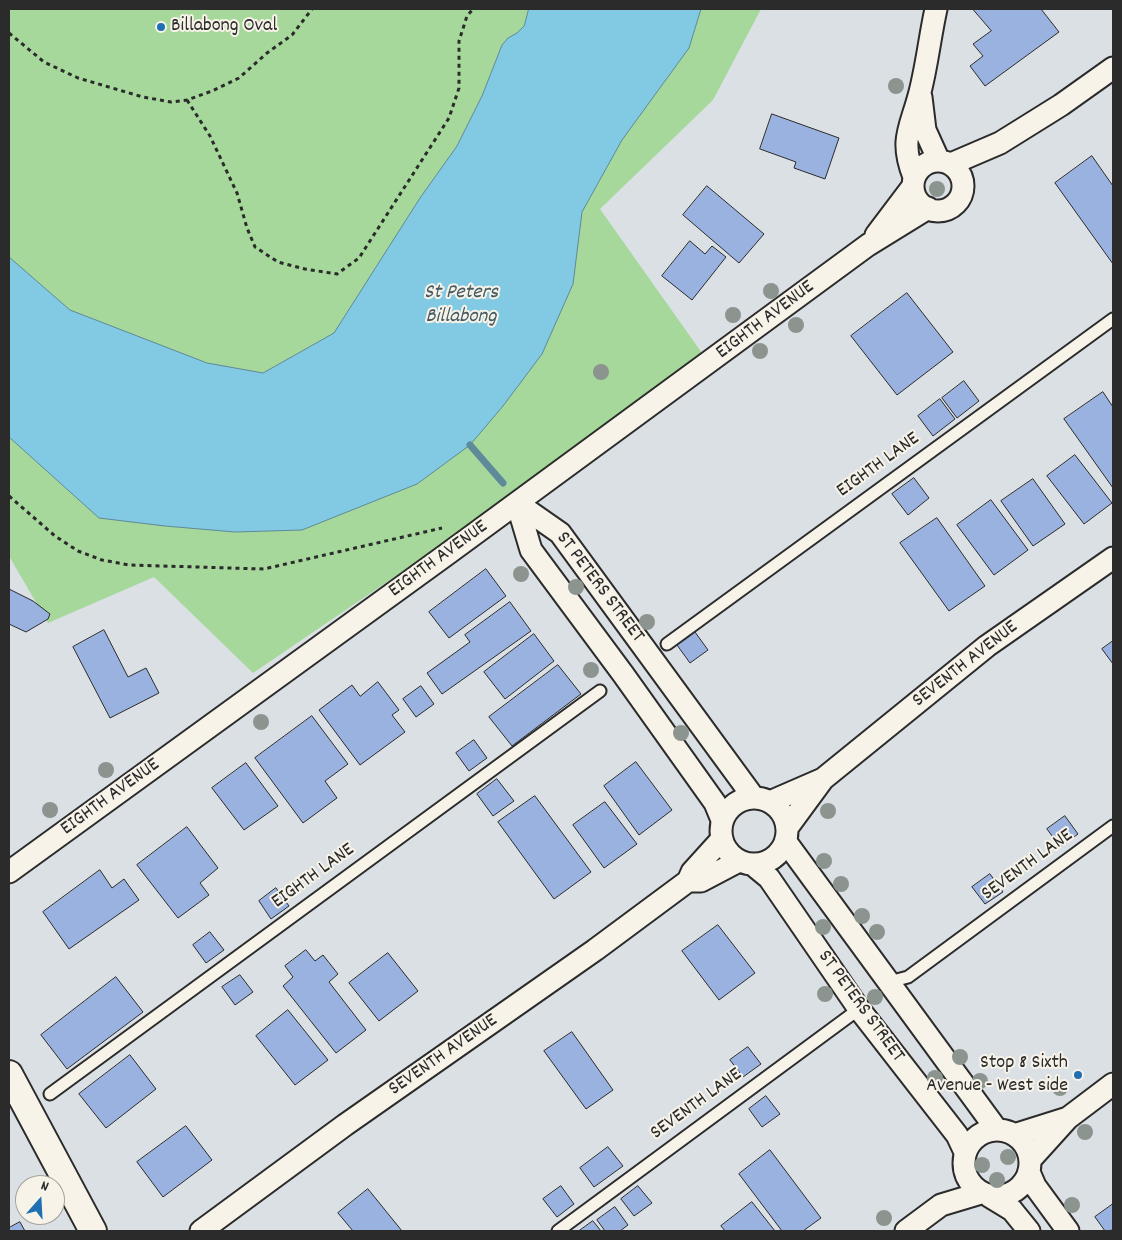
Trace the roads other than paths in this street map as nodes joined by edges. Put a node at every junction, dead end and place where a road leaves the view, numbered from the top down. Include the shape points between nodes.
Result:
1 (936, 9) edge
2 (1113, 68) edge
3 (920, 92) junction
4 (951, 168) junction
5 (914, 182) junction
6 (928, 208) junction
7 (868, 245) junction
8 (1113, 319) edge
9 (517, 503) junction
10 (1113, 558) edge
11 (667, 644) dead end
12 (600, 690) dead end
13 (824, 779) junction
14 (762, 800) junction
15 (1113, 826) edge
16 (722, 830) junction
17 (786, 835) junction
18 (746, 863) junction
19 (9, 872) edge
20 (688, 881) junction
21 (889, 982) junction
22 (859, 1009) junction
23 (9, 1074) edge
24 (1113, 1084) edge
25 (50, 1094) dead end
26 (1068, 1118) junction
27 (1006, 1133) junction
28 (964, 1161) junction
29 (1030, 1166) junction
30 (985, 1194) junction
31 (941, 1205) junction
32 (93, 1231) edge
33 (201, 1231) edge
34 (558, 1231) edge
35 (906, 1231) edge
36 (1029, 1231) edge
37 (1068, 1231) edge

1 - 3 street
2 - 4 street via 1061,106
3 - 4 street via 925,130
3 - 5 street via 906,142
4 - 5 street via 927,163
4 - 6 street via 964,184 962,194 949,208 940,211
5 - 6 street via 916,197
5 - 7 street, EIGHTH AVENUE
6 - 7 street, EIGHTH AVENUE
7 - 9 street, EIGHTH AVENUE
8 - 11 lane, EIGHTH LANE
9 - 14 street, ST PETERS STREET via 560,533
9 - 16 street, ST PETERS STREET via 531,550 715,803
9 - 19 street, EIGHTH AVENUE
10 - 13 street, SEVENTH AVENUE via 987,646
12 - 25 lane, EIGHTH LANE
13 - 14 street, SEVENTH AVENUE
13 - 17 street, SEVENTH AVENUE
14 - 16 street via 739,801 728,810
14 - 17 street via 777,807 784,816
15 - 21 lane, SEVENTH LANE via 908,977
16 - 18 street via 732,856
16 - 20 street, SEVENTH AVENUE
17 - 18 street via 778,854 768,861
17 - 21 street, ST PETERS STREET
18 - 20 street, SEVENTH AVENUE via 701,881
18 - 22 street, ST PETERS STREET via 769,878
20 - 33 street, SEVENTH AVENUE
21 - 27 street, ST PETERS STREET
22 - 28 street, ST PETERS STREET via 957,1135
22 - 34 lane, SEVENTH LANE
23 - 32 street
24 - 26 street
26 - 27 street
26 - 29 street
27 - 28 street via 982,1133 971,1142
27 - 29 street via 1027,1149
28 - 30 street via 966,1178 975,1189
28 - 31 street
29 - 30 street via 1022,1186 1011,1193 1001,1197
29 - 37 street via 1035,1186
30 - 31 street
30 - 36 street via 1012,1210
31 - 35 street

